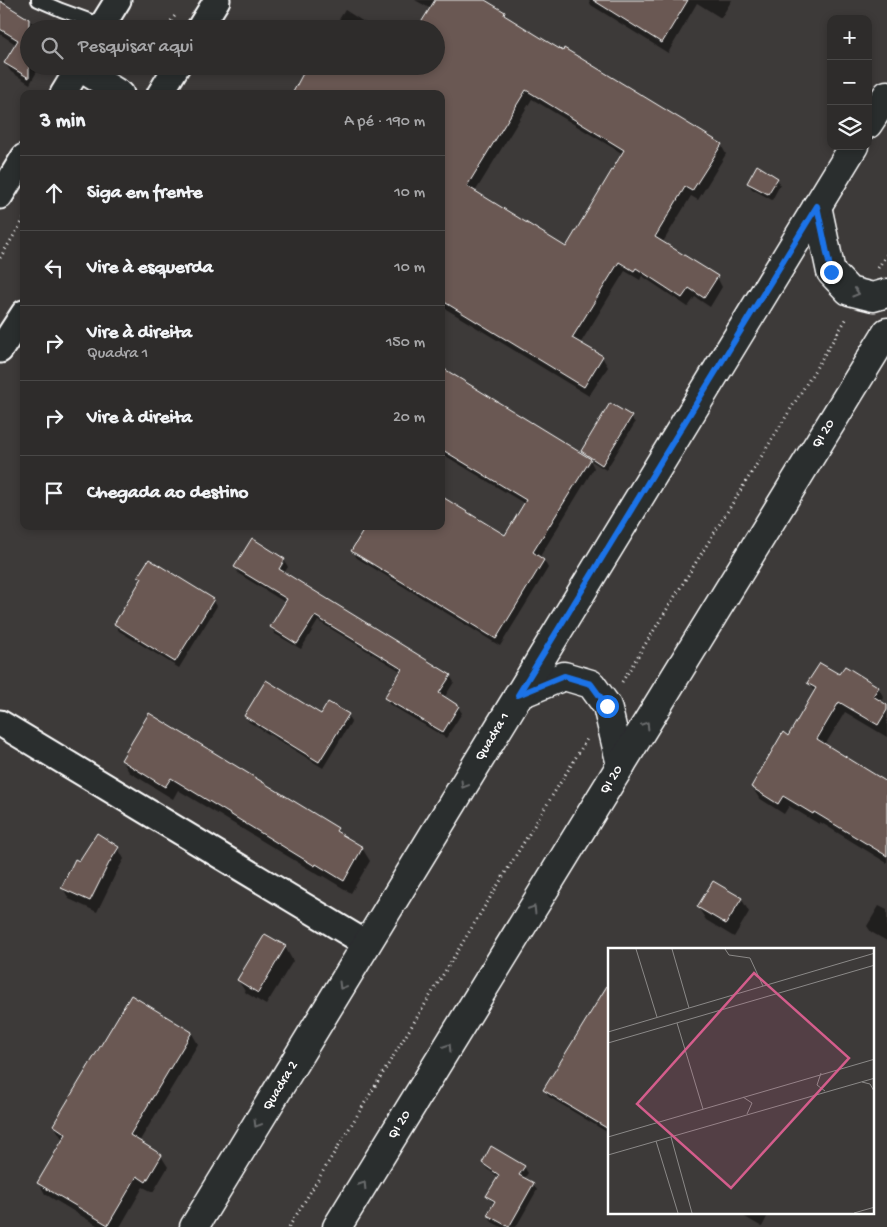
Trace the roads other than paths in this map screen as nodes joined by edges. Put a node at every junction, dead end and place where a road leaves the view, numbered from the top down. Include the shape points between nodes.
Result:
1 (38, 0) edge
2 (118, 0) edge
3 (217, 0) edge
4 (85, 20) edge
5 (105, 20) edge
6 (205, 20) edge
7 (75, 75) edge
8 (92, 75) edge
9 (172, 75) edge
10 (66, 90) edge
11 (115, 90) edge
12 (162, 90) edge
13 (887, 95) edge
14 (872, 118) edge
15 (852, 150) edge
16 (20, 164) edge
17 (0, 196) edge
18 (817, 206) junction
19 (887, 293) edge
20 (20, 318) edge
21 (887, 332) edge
22 (0, 350) edge
23 (518, 695) junction
24 (0, 723) edge
25 (621, 765) junction
26 (367, 944) junction
27 (194, 1227) edge
28 (337, 1227) edge

1 - 4 lane
2 - 5 street
3 - 6 street
7 - 10 street
8 - 11 street
9 - 12 street
13 - 14 street
15 - 18 street, Quadra 1
16 - 17 street
18 -> 19 street via 831,272 848,291 873,297
18 - 23 street, Quadra 1
20 - 22 street
25 -> 21 street, QI 20
23 - 25 street via 564,676 591,684 607,706
23 -> 26 street, Quadra 1
24 - 26 street
28 -> 25 street, QI 20
26 -> 27 street, Quadra 2

